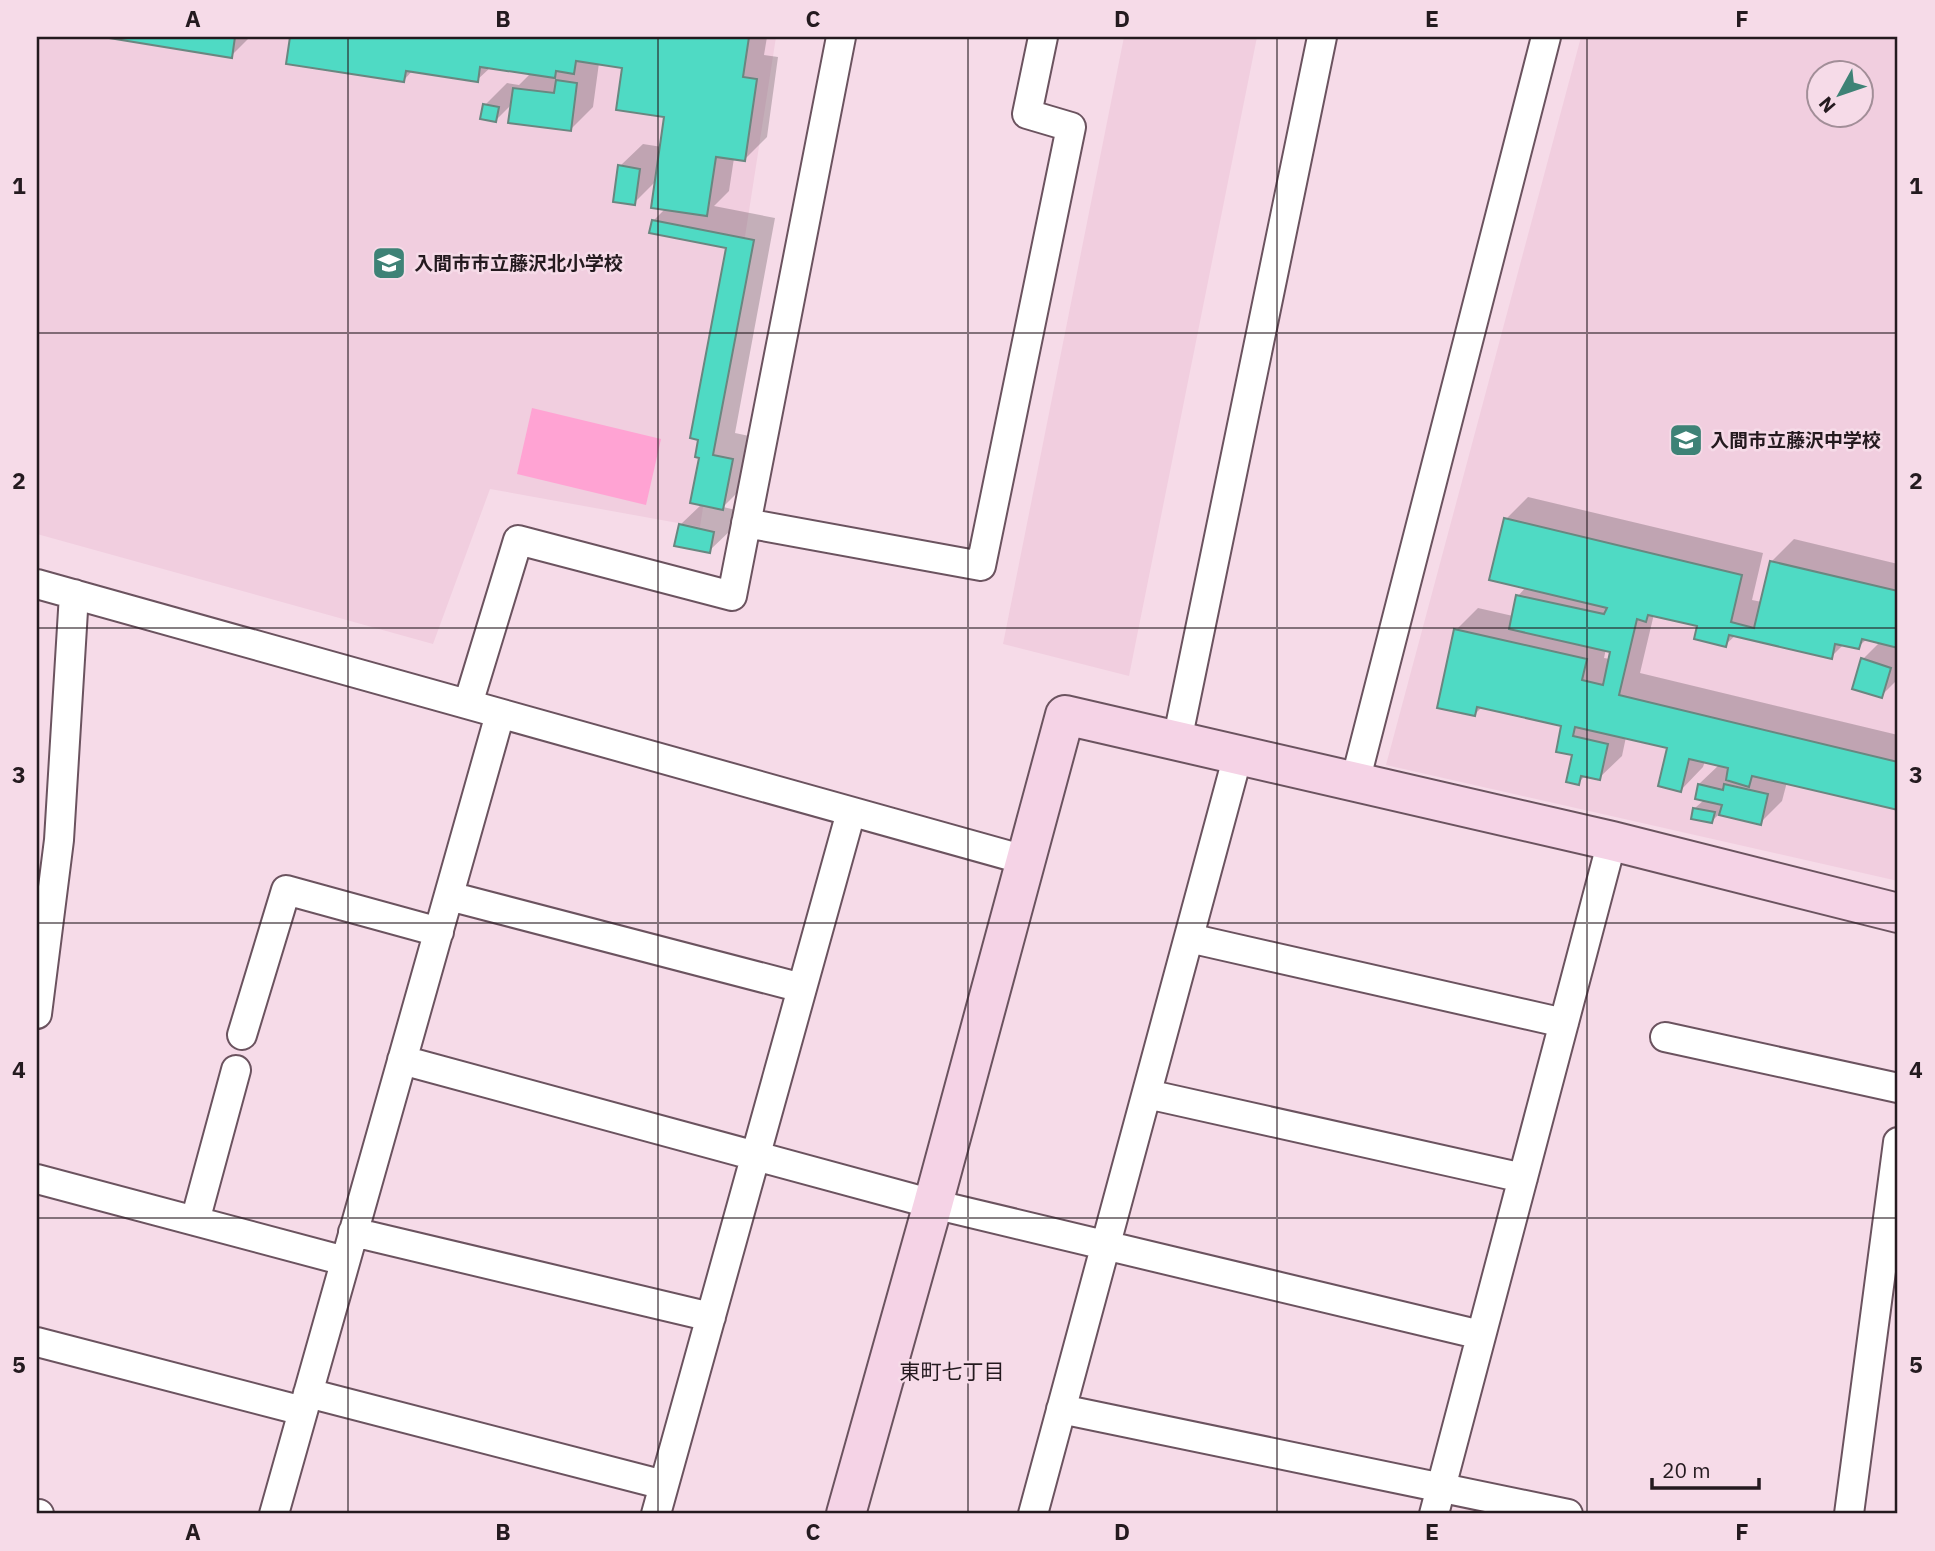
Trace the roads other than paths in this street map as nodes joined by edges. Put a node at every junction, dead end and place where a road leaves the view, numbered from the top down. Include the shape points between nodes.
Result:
1 (841, 37) edge
2 (1043, 37) edge
3 (1322, 37) edge
4 (1546, 37) edge
5 (746, 523) junction
6 (37, 583) edge
7 (74, 594) junction
8 (467, 704) junction
9 (500, 714) junction
10 (1177, 741) junction
11 (1238, 755) junction
12 (1355, 782) junction
13 (851, 812) junction
14 (48, 837) edge
15 (1612, 841) junction
16 (1025, 860) junction
17 (449, 896) junction
18 (1898, 913) edge
19 (439, 932) junction
20 (1189, 938) junction
21 (802, 988) junction
22 (37, 1014) edge
23 (1564, 1023) junction
24 (242, 1035) dead end
25 (1665, 1037) dead end
26 (402, 1060) junction
27 (236, 1070) dead end
28 (1898, 1088) edge
29 (1147, 1094) junction
30 (1898, 1142) edge
31 (756, 1155) junction
32 (1523, 1178) junction
33 (37, 1179) edge
34 (933, 1204) junction
35 (195, 1221) junction
36 (353, 1232) junction
37 (1106, 1244) junction
38 (345, 1261) junction
39 (710, 1317) junction
40 (1481, 1335) junction
41 (37, 1342) edge
42 (305, 1402) junction
43 (1061, 1409) junction
44 (664, 1486) junction
45 (1437, 1501) edge
46 (274, 1514) edge
47 (656, 1514) edge
48 (846, 1514) edge
49 (1032, 1514) edge
50 (1568, 1514) edge
51 (1849, 1514) edge

1 - 5 street
2 - 5 street via 1027,114 1071,127 981,566
3 - 10 street
4 - 12 street
5 - 8 street via 732,596 518,540
6 - 7 street
7 - 8 street
7 - 14 street
8 - 9 street
9 - 13 street
9 - 17 street
10 - 11 street
10 - 16 street via 1065,715
11 - 12 street
11 - 20 street
12 - 15 street
13 - 16 street
13 - 21 street
14 - 22 street
15 - 18 street
15 - 23 street
16 - 34 street
17 - 19 street
17 - 21 street
19 - 24 street via 286,890
19 - 26 street
20 - 23 street
20 - 29 street
21 - 31 street
23 - 32 street
25 - 28 street
26 - 31 street
26 - 36 street
27 - 35 street
29 - 32 street
29 - 37 street
30 - 51 street
31 - 34 street
31 - 39 street
32 - 40 street
33 - 35 street
34 - 37 street
34 - 48 street
35 - 38 street
36 - 38 street
36 - 39 street
37 - 40 street
37 - 43 street
38 - 42 street
39 - 44 street
40 - 45 street
41 - 42 street
42 - 44 street
42 - 46 street
43 - 45 street
43 - 49 street
44 - 47 street
45 - 50 street

